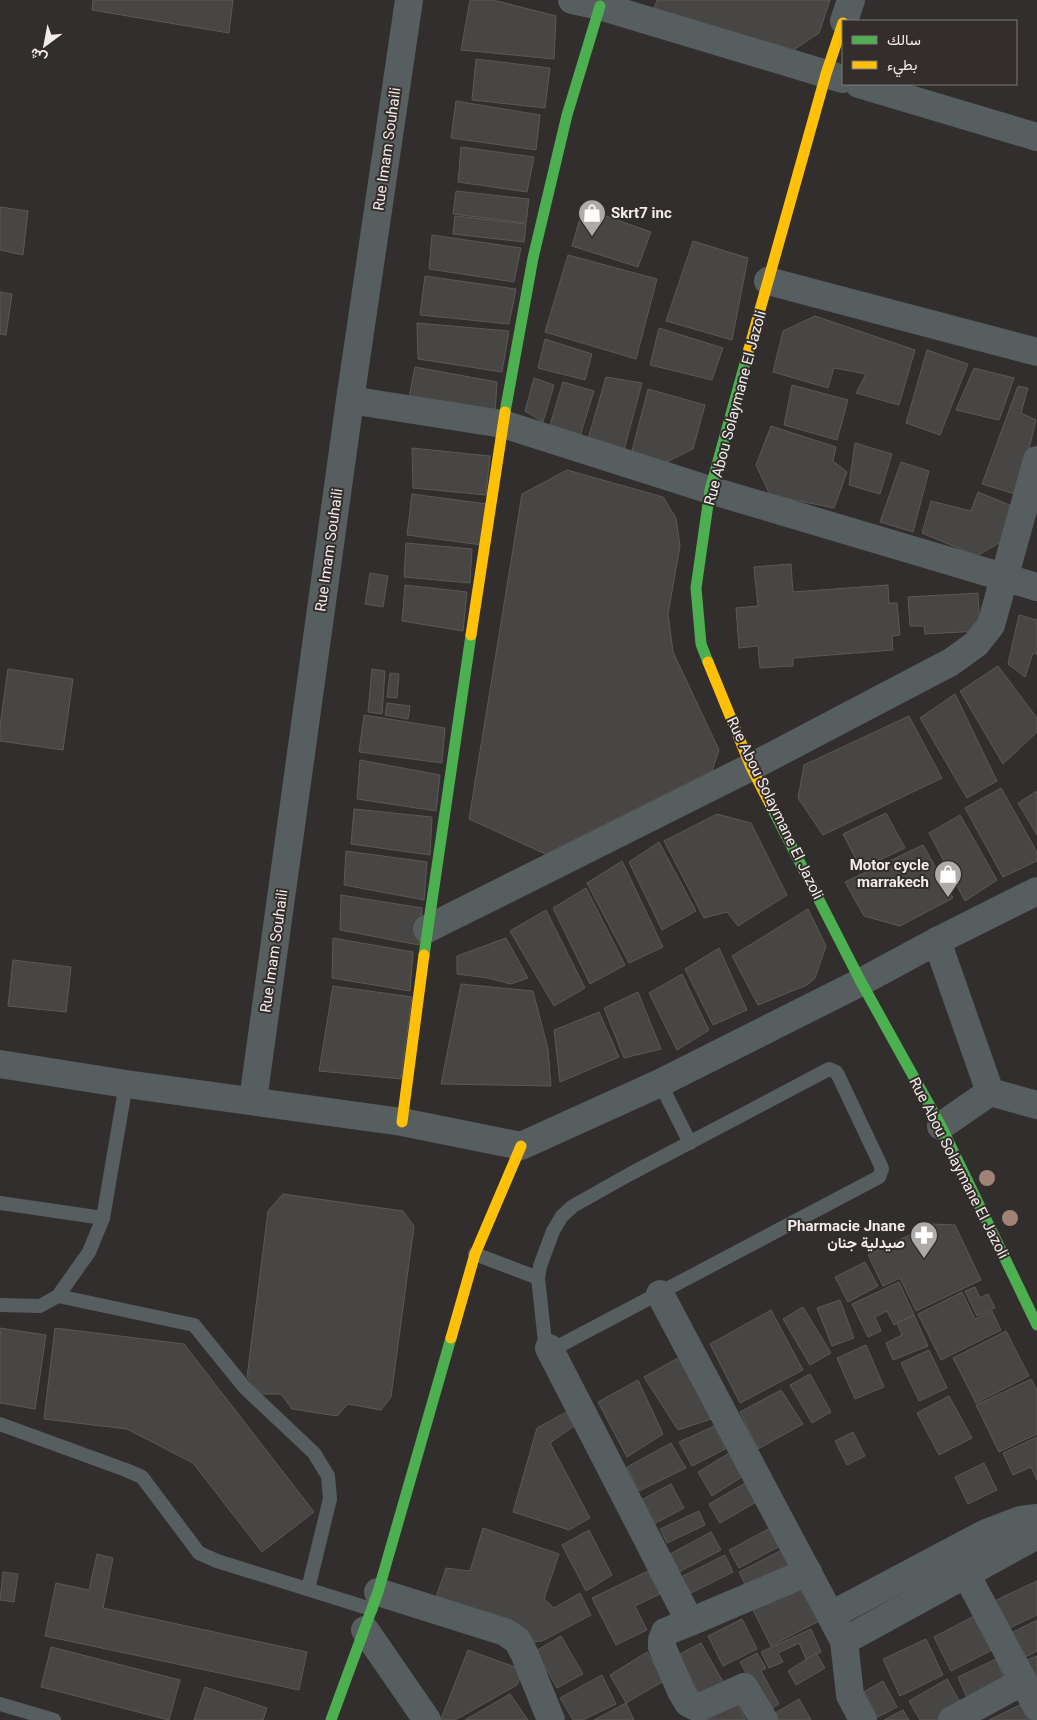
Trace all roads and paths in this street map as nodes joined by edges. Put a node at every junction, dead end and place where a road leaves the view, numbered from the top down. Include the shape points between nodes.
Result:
1 (409, 0) edge
2 (572, 0) edge
3 (851, 0) edge
4 (600, 6) junction
5 (845, 20) edge
6 (842, 34) edge
7 (835, 77) edge
8 (862, 85) edge
9 (1037, 137) edge
10 (768, 281) junction
11 (1037, 352) edge
12 (350, 400) junction
13 (503, 424) junction
14 (1037, 460) edge
15 (710, 490) junction
16 (1004, 577) junction
17 (1037, 587) edge
18 (751, 767) junction
19 (1037, 891) edge
20 (427, 928) junction
21 (937, 941) junction
22 (861, 982) junction
23 (0, 1064) edge
24 (660, 1083) junction
25 (126, 1084) junction
26 (990, 1092) junction
27 (253, 1100) junction
28 (1037, 1105) edge
29 (402, 1122) junction
30 (940, 1126) junction
31 (690, 1144) junction
32 (520, 1146) junction
33 (0, 1203) edge
34 (103, 1218) junction
35 (475, 1254) junction
36 (538, 1278) junction
37 (660, 1294) junction
38 (58, 1296) junction
39 (0, 1305) edge
40 (1037, 1325) edge
41 (549, 1348) junction
42 (0, 1424) edge
43 (1037, 1518) edge
44 (1037, 1535) edge
45 (960, 1562) junction
46 (808, 1572) junction
47 (308, 1589) junction
48 (371, 1610) junction
49 (831, 1615) junction
50 (690, 1622) junction
51 (844, 1641) junction
52 (1022, 1682) junction
53 (0, 1704) edge
54 (1037, 1707) edge
55 (54, 1720) edge
56 (331, 1720) edge
57 (427, 1720) edge
58 (551, 1720) edge
59 (764, 1720) edge
60 (863, 1720) edge
61 (952, 1720) edge

1 - 12 street, Rue Imam Souhaili
2 - 4 street
3 - 5 street, Rue Abou Solaymane El Jazoli
4 - 7 street
4 - 13 street via 566,115 533,258
6 - 7 street, Rue Abou Solaymane El Jazoli
7 - 10 street, Rue Abou Solaymane El Jazoli
8 - 9 street
10 - 11 street
10 - 15 street, Rue Abou Solaymane El Jazoli
12 - 13 street
12 - 27 street, Rue Imam Souhaili
13 - 15 street
13 - 20 street
14 - 16 street
15 - 16 street
15 - 18 street, Rue Abou Solaymane El Jazoli via 696,588 701,644
16 - 17 street
16 - 18 street via 991,625 976,644 951,662
18 - 20 street
18 - 22 street, Rue Abou Solaymane El Jazoli
19 - 21 street
20 - 29 street
21 - 22 street
21 - 26 street
22 - 24 street
22 - 30 street, Rue Abou Solaymane El Jazoli
23 - 25 street
24 - 31 lane
24 - 32 street
25 - 27 street
25 - 34 lane
26 - 28 street
26 - 30 street
27 - 29 street
29 - 32 street
30 - 40 street, Rue Abou Solaymane El Jazoli
31 - 36 lane via 572,1206 553,1231
31 - 37 lane via 829,1069 838,1075 882,1170 876,1180
32 - 35 street
33 - 34 lane
34 - 38 lane via 89,1252
35 - 36 lane
35 - 48 street
36 - 41 lane via 545,1342
37 - 41 lane via 560,1346
37 - 46 street
38 - 39 lane via 40,1306
38 - 47 lane via 194,1325 245,1388 314,1453 328,1476 330,1499
41 - 50 street
42 - 47 lane via 142,1477 199,1552 217,1561
43 - 45 street via 1020,1520 986,1533
44 - 45 street
45 - 49 street
45 - 51 street
45 - 52 street
46 - 49 street
46 - 50 street
47 - 48 lane
48 - 56 street
48 - 57 street
48 - 58 street via 505,1632 517,1640 524,1653
49 - 51 street
50 - 59 street via 665,1632 662,1640 662,1647 688,1703 698,1708 744,1687
51 - 60 street via 850,1694
52 - 54 street
52 - 61 street
53 - 55 lane

